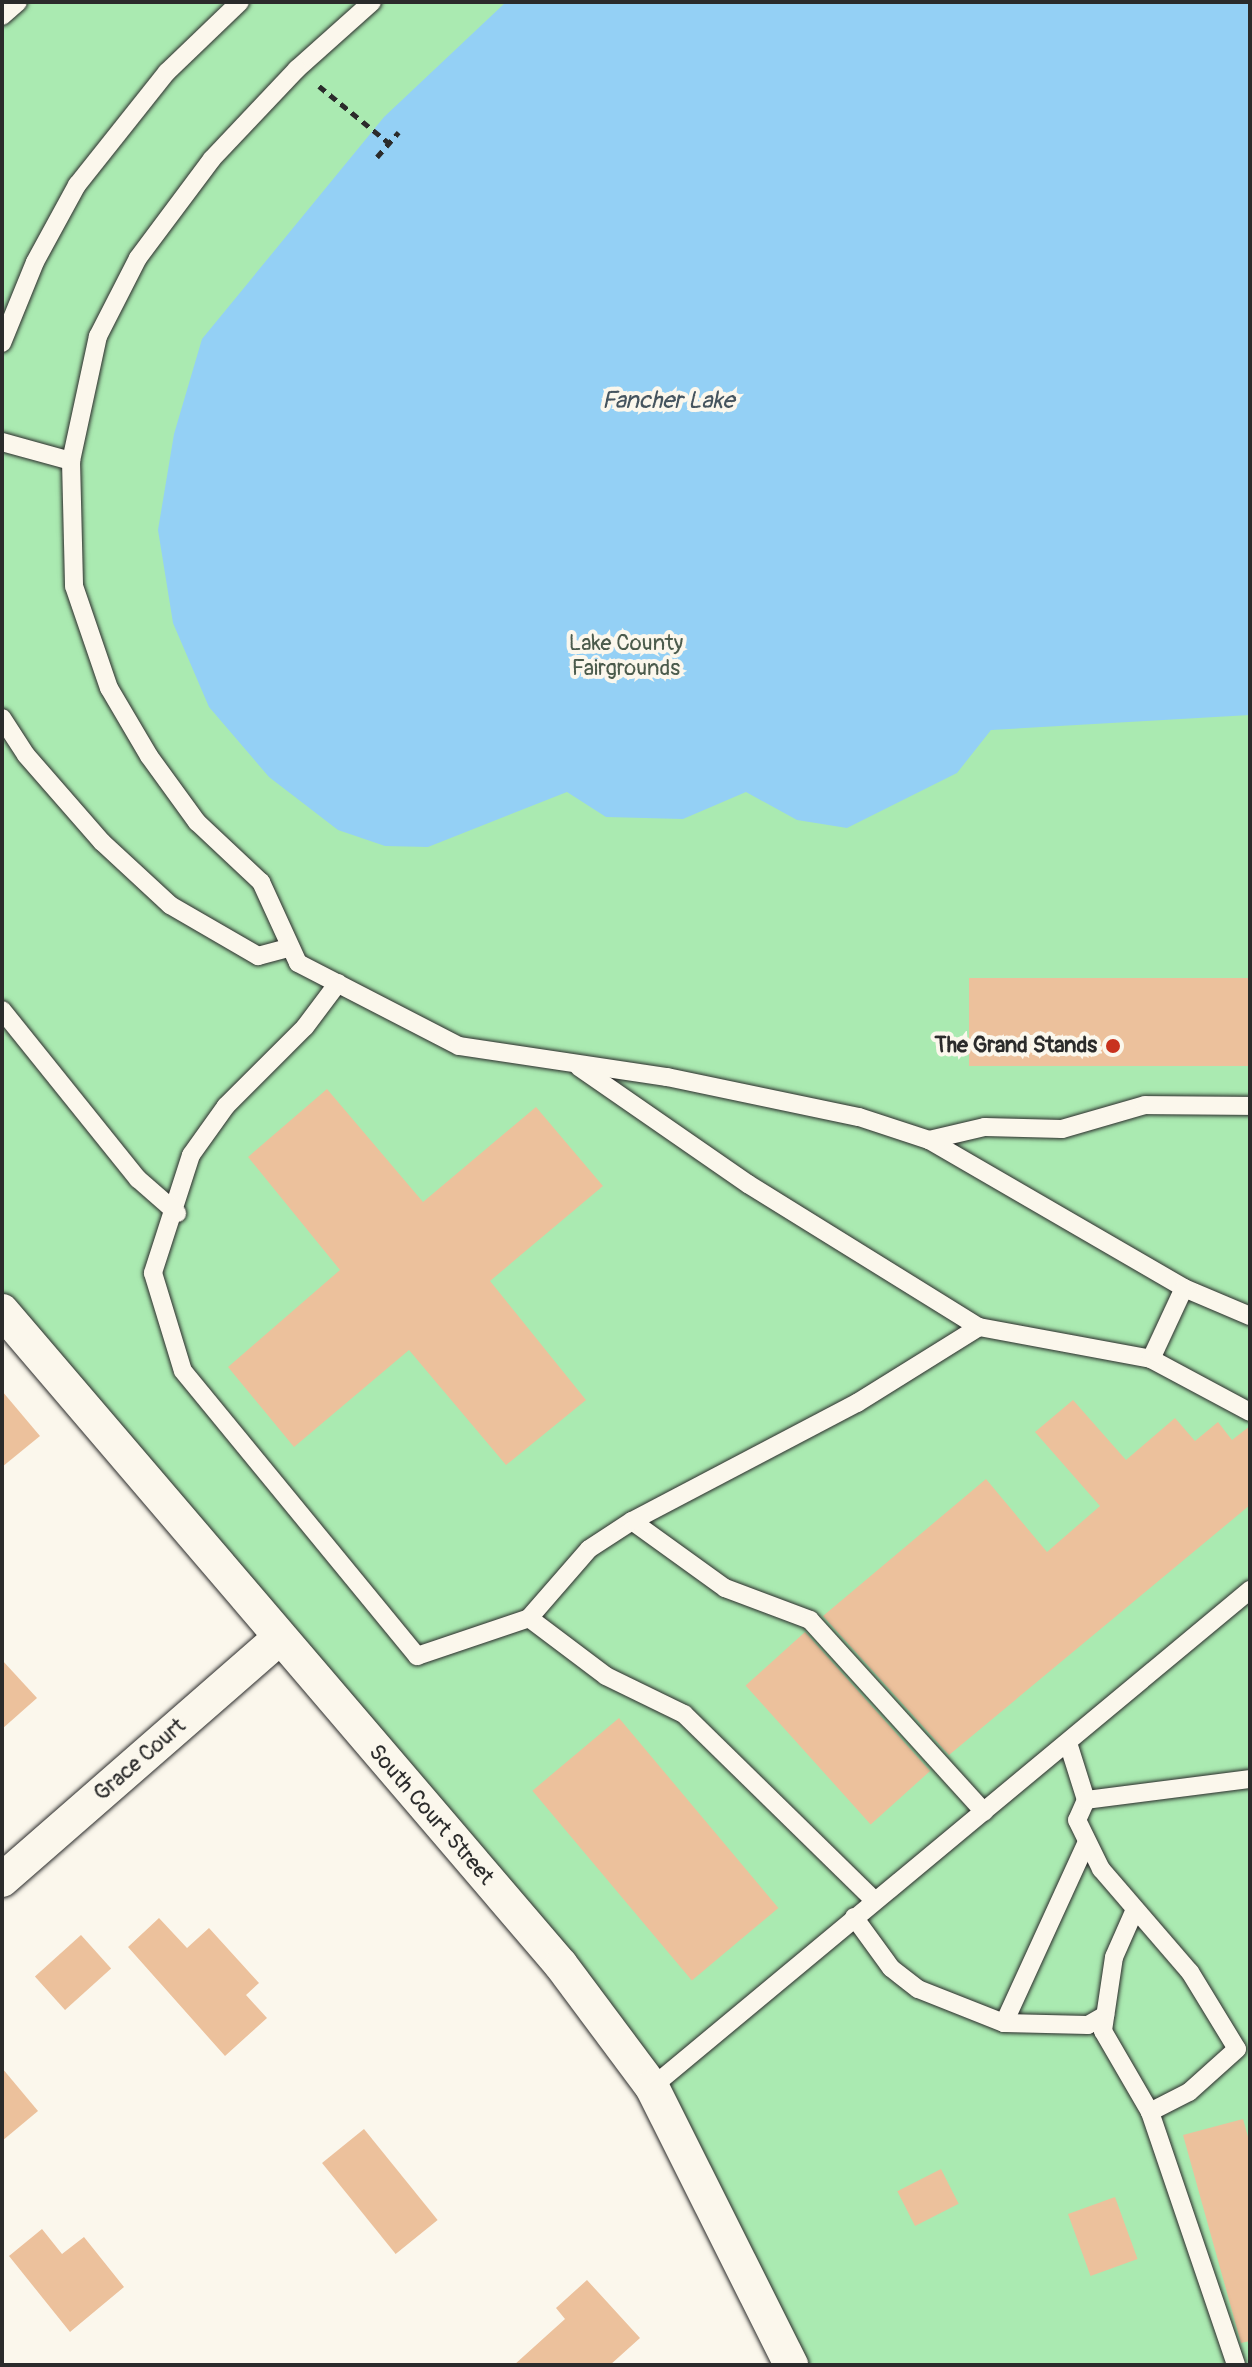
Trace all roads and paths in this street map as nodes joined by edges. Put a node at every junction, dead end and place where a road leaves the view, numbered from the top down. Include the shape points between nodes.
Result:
1 (18, 2) edge
2 (240, 2) edge
3 (372, 2) edge
4 (2, 16) edge
5 (297, 69) junction
6 (399, 132) dead end
7 (389, 143) junction
8 (377, 157) dead end
9 (2, 343) edge
10 (2, 442) edge
11 (71, 461) junction
12 (2, 718) edge
13 (287, 948) junction
14 (338, 983) junction
15 (2, 1010) edge
16 (574, 1063) junction
17 (1250, 1106) edge
18 (929, 1140) junction
19 (177, 1213) junction
20 (1184, 1288) junction
21 (2, 1311) edge
22 (1250, 1316) edge
23 (979, 1327) junction
24 (1151, 1359) junction
25 (1250, 1412) edge
26 (632, 1521) junction
27 (1250, 1590) edge
28 (529, 1618) junction
29 (278, 1639) junction
30 (1069, 1746) junction
31 (1250, 1779) edge
32 (1086, 1800) junction
33 (984, 1812) junction
34 (1087, 1842) junction
35 (2, 1880) edge
36 (873, 1899) junction
37 (1133, 1914) junction
38 (854, 1917) junction
39 (1105, 2015) junction
40 (1004, 2023) junction
41 (1237, 2049) junction
42 (1250, 2065) edge
43 (652, 2087) junction
44 (1150, 2112) junction
45 (781, 2360) edge
46 (1236, 2365) edge

1 - 4 lane
2 - 9 lane via 167,72 77,185 35,262
3 - 5 lane
5 - 7 path
5 - 11 lane via 212,159 138,258 98,336
6 - 7 path
7 - 8 path
10 - 11 lane
11 - 13 lane via 74,586 109,688 197,822 261,882
12 - 13 lane via 26,755 102,842 170,905 258,956
13 - 14 lane via 298,963
14 - 16 lane via 459,1046
14 - 19 lane via 305,1027 226,1106 191,1155
15 - 19 lane via 138,1179
16 - 18 lane via 859,1117
16 - 23 lane via 748,1184
17 - 18 lane via 1145,1105 1062,1129 985,1127
18 - 20 lane
19 - 28 lane via 153,1273 183,1371 417,1656
20 - 22 lane
20 - 24 lane
21 - 29 street, South Court Street
23 - 24 lane
23 - 26 lane via 857,1403
24 - 25 lane
26 - 28 lane via 589,1549
26 - 33 lane via 725,1588 810,1620
27 - 30 lane
28 - 36 lane via 606,1676 684,1714
29 - 35 street, Grace Court
29 - 43 street, South Court Street via 561,1965
30 - 32 lane
30 - 33 lane
31 - 32 lane
32 - 34 lane via 1077,1820
33 - 36 lane
34 - 37 lane
34 - 40 lane
36 - 38 lane
37 - 39 lane via 1114,1957
37 - 41 lane via 1190,1972
38 - 40 lane via 891,1968 918,1989
38 - 43 lane
39 - 40 lane via 1088,2025
39 - 44 lane via 1103,2031
41 - 42 lane
41 - 44 lane via 1189,2092
43 - 45 street, South Court Street
44 - 46 lane

